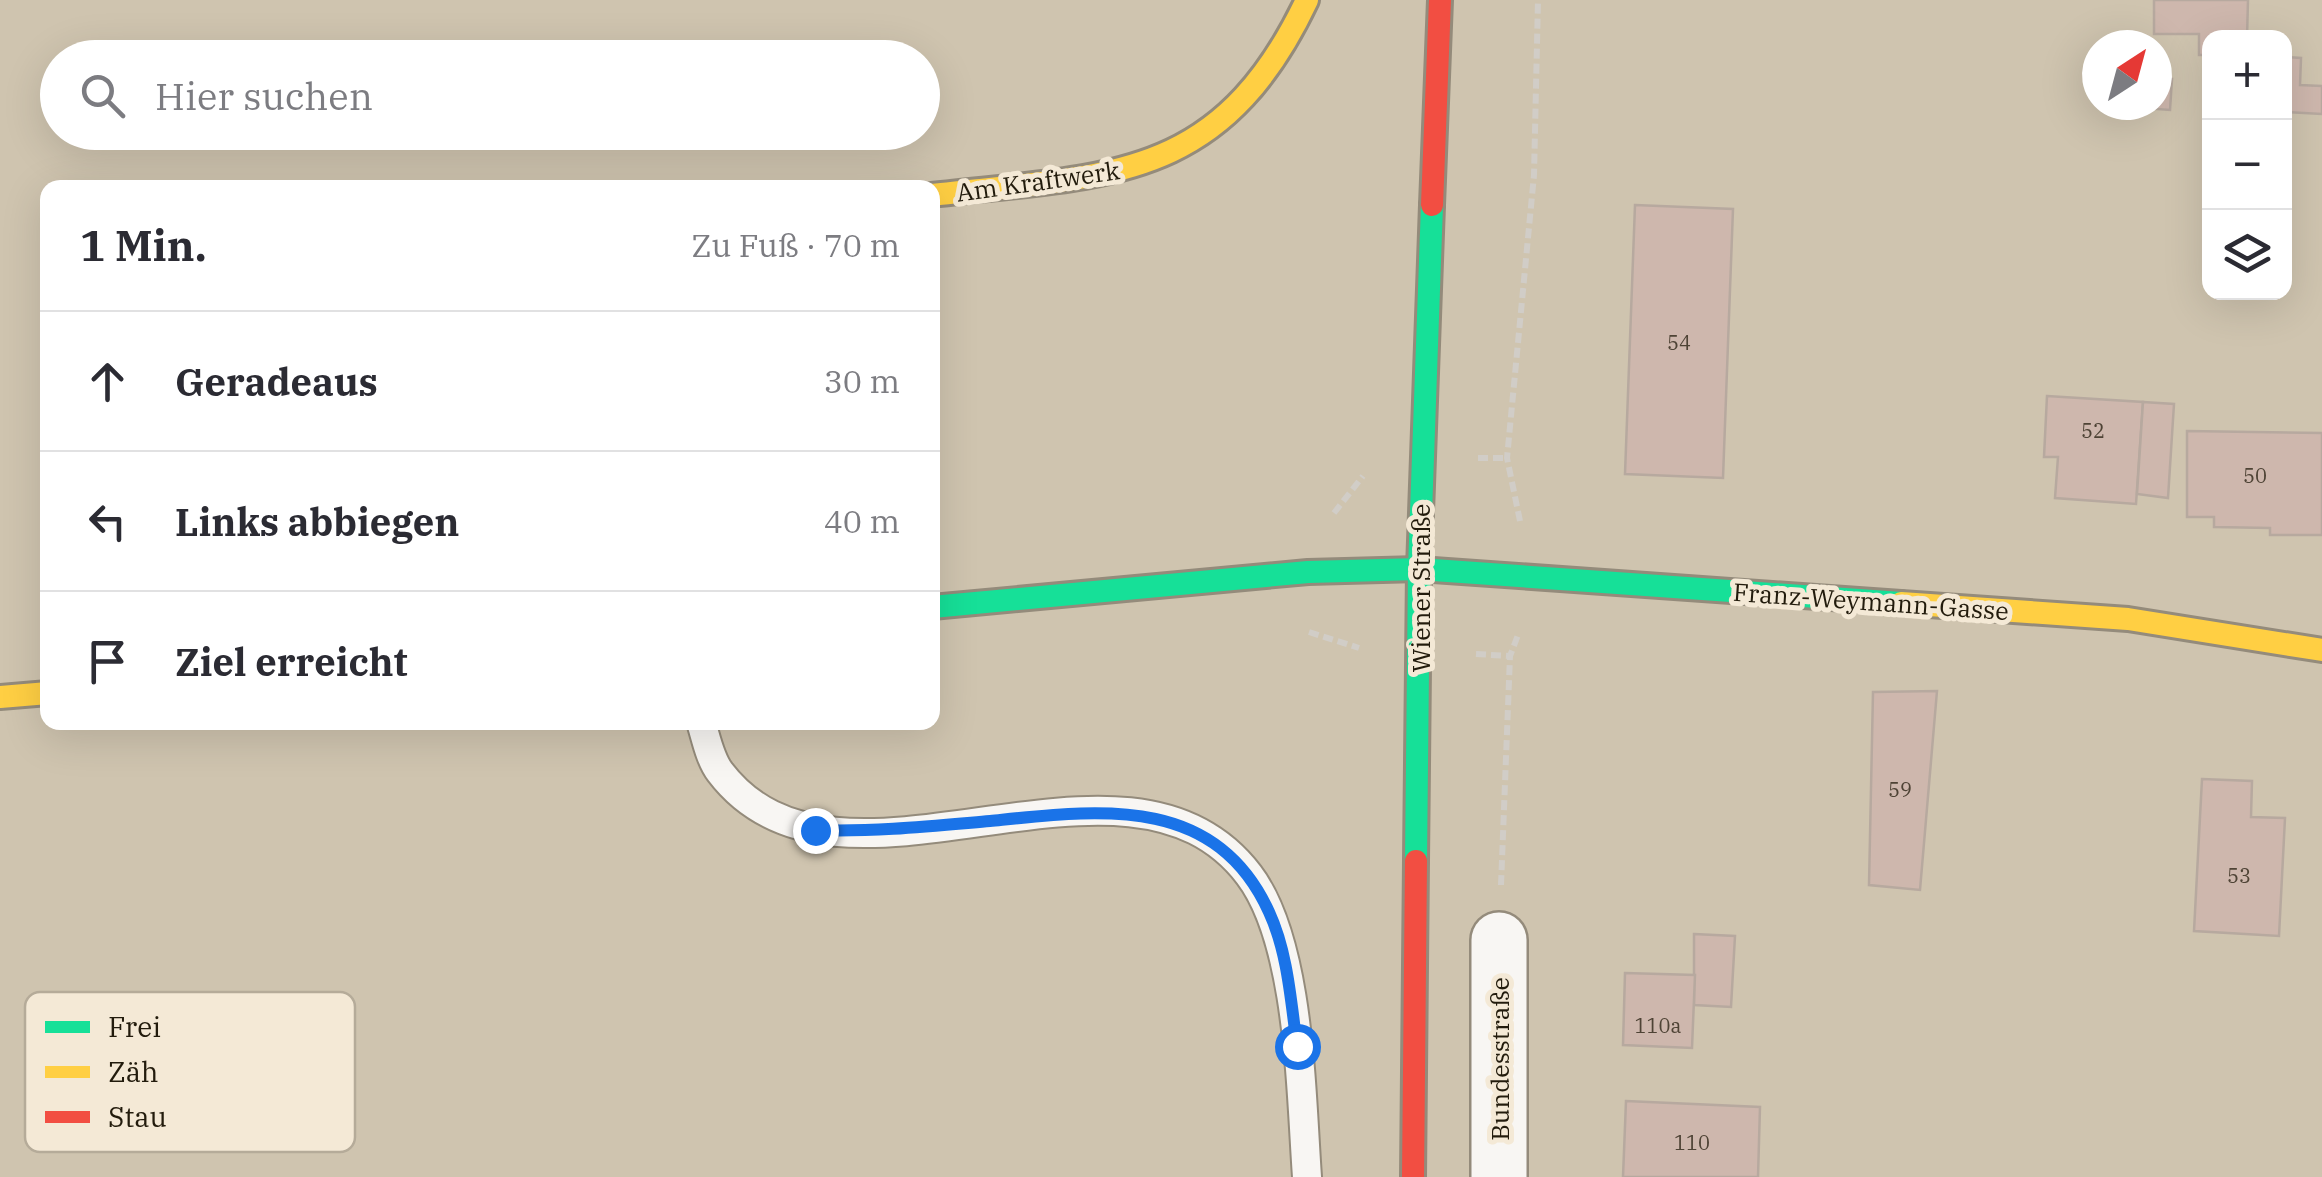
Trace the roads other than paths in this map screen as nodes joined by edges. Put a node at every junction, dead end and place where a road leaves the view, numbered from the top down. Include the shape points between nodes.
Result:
1 (1307, 0) edge
2 (1440, 0) edge
3 (940, 194) edge
4 (1418, 569) junction
5 (940, 606) edge
6 (2322, 650) edge
7 (40, 694) edge
8 (0, 698) edge
9 (704, 730) edge
10 (1499, 940) road end
11 (1307, 1177) edge
12 (1413, 1177) edge
13 (1499, 1177) edge

1 - 3 street, Am Kraftwerk via 1255,88 1167,154 1121,172
2 - 4 street, Wiener Straße
4 - 5 street, Franz-Weymann-Gasse via 1308,572
4 - 6 street, Franz-Weymann-Gasse via 2128,620
4 - 12 street, Wiener Straße
7 - 8 street
9 - 11 lane via 718,769 748,801 815,830 1123,813 1162,819 1223,850 1249,876 1271,915 1287,977
10 - 13 street, Bundesstraße

